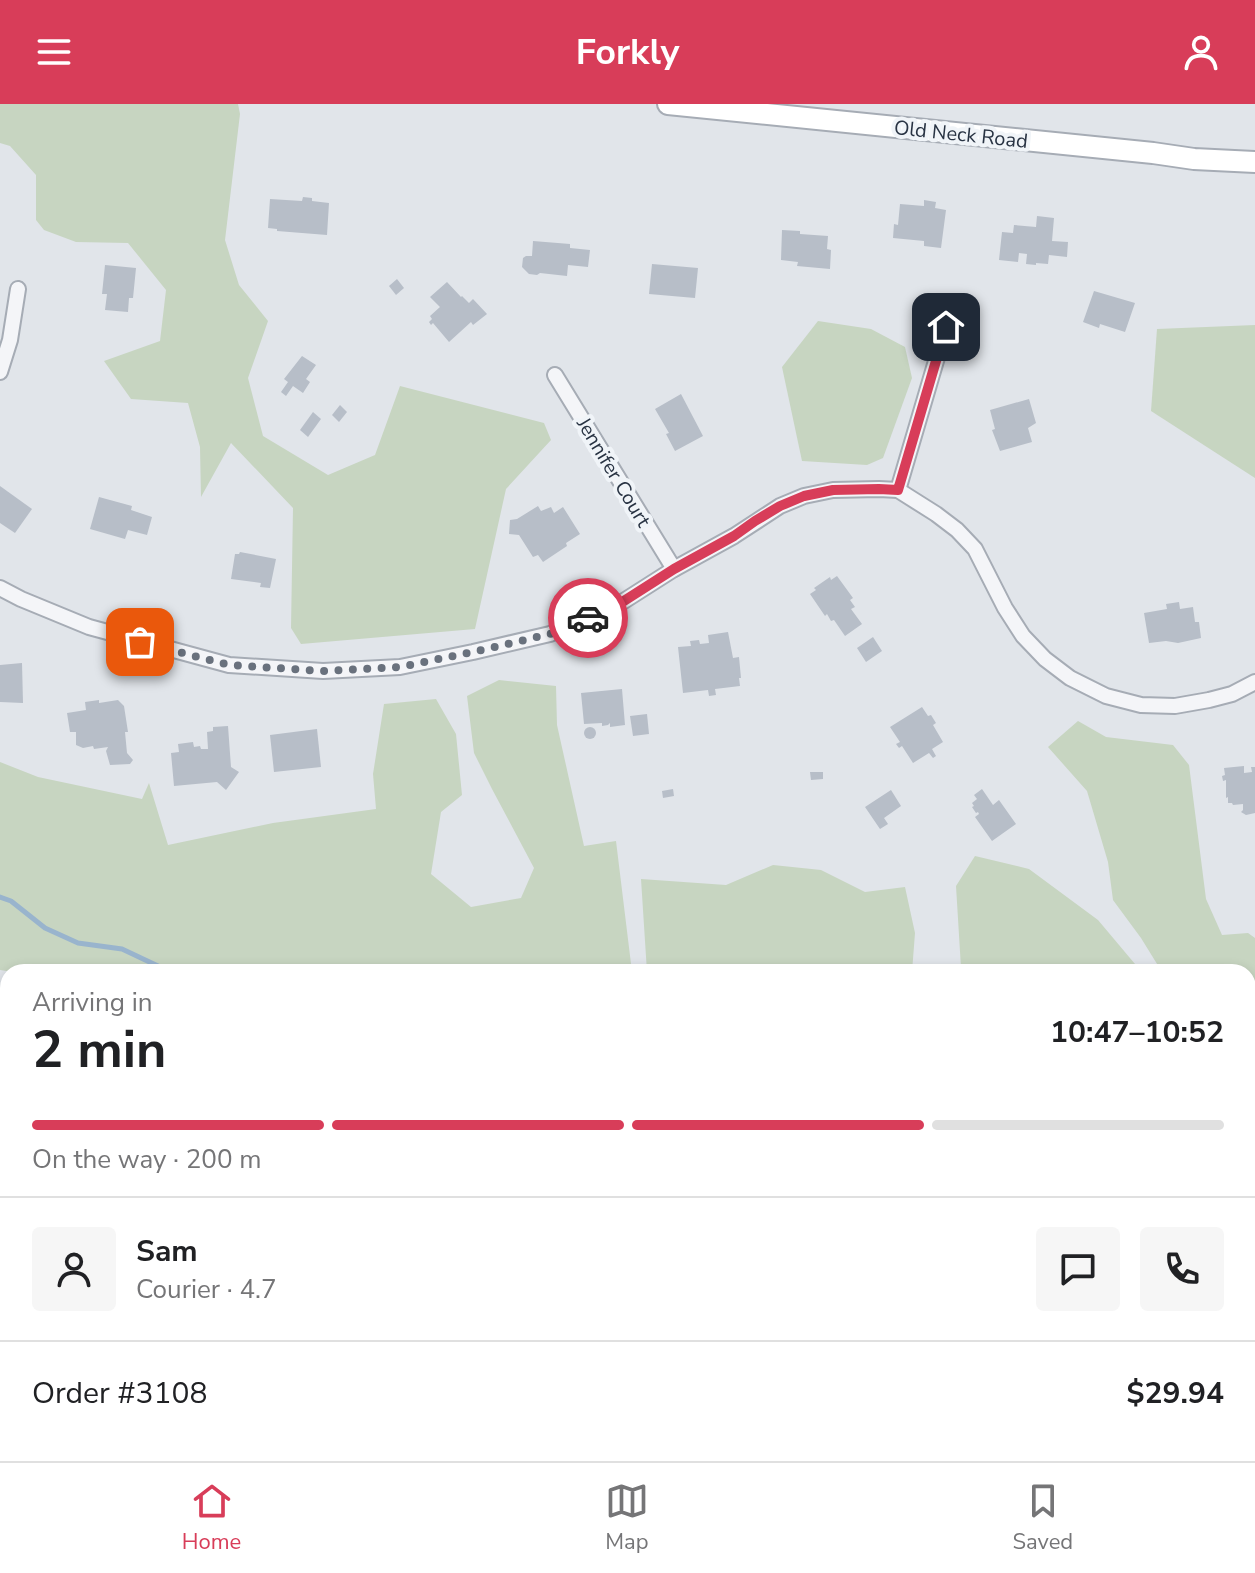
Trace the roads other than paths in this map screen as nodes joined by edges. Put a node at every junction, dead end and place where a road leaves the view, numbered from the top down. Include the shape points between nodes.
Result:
1 (668, 104) edge
2 (1255, 162) edge
3 (18, 289) dead end
4 (946, 327) dead end
5 (0, 372) edge
6 (555, 375) dead end
7 (898, 490) junction
8 (674, 569) junction
9 (0, 588) edge
10 (1255, 682) edge

1 - 2 street, Old Neck Road
3 - 5 street
4 - 7 street
6 - 8 street, Jennifer Court
7 - 8 street via 833,490 804,496
7 - 10 street via 947,522 975,549 1023,636 1070,678 1106,696 1164,706 1232,694
8 - 9 street via 616,606 550,634 400,667 323,671 229,665 155,646 89,627

